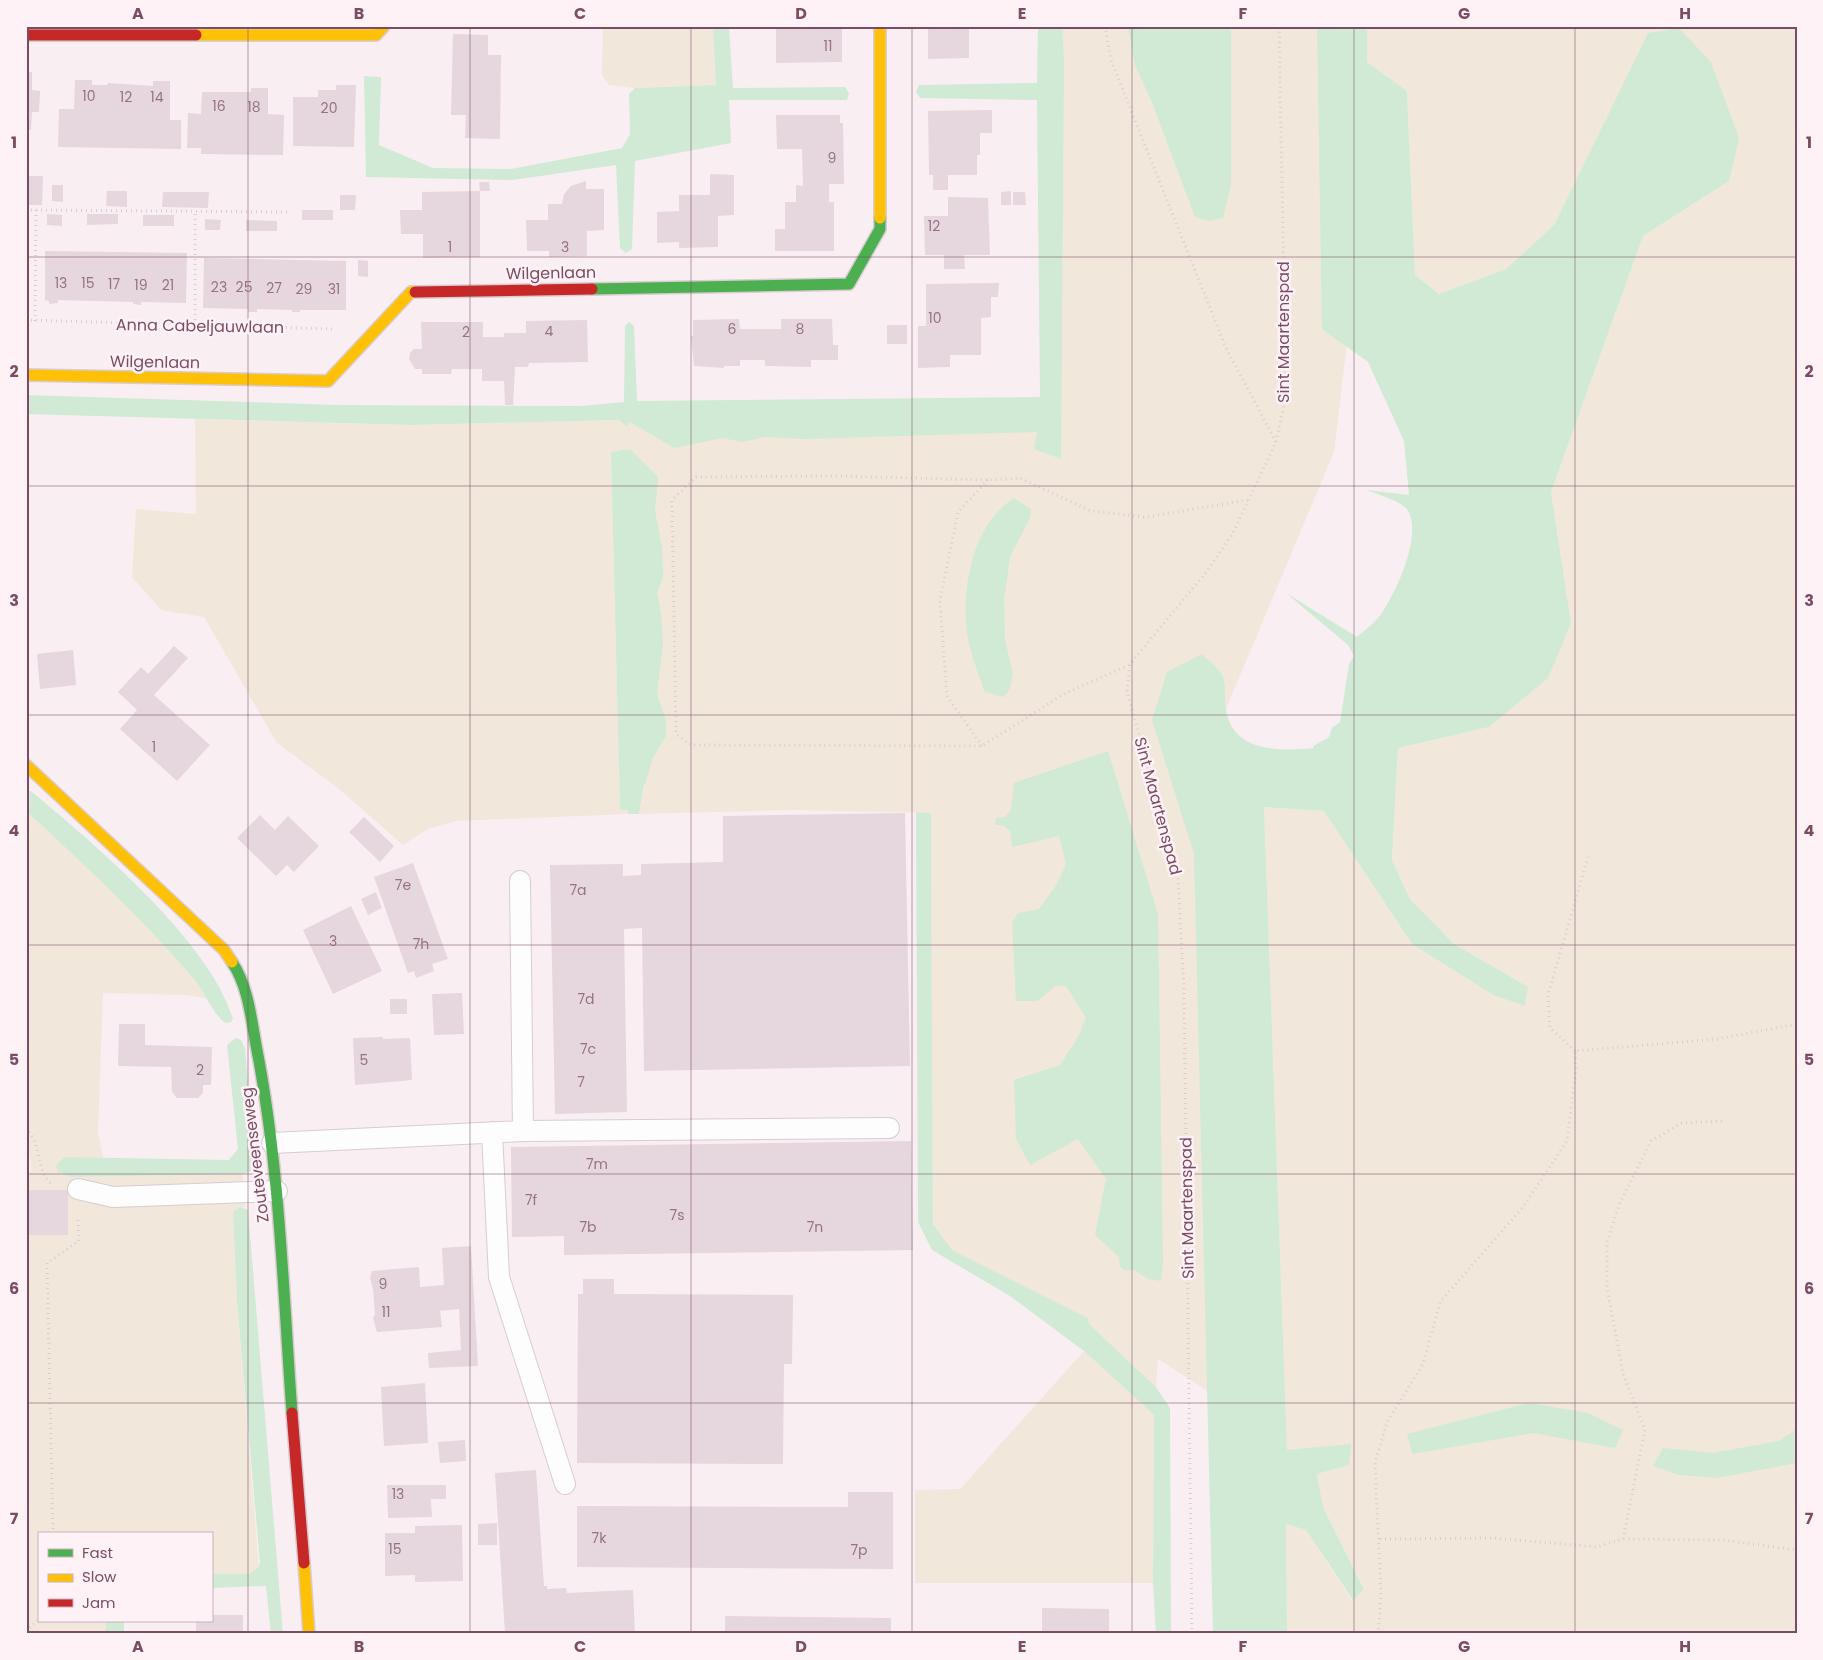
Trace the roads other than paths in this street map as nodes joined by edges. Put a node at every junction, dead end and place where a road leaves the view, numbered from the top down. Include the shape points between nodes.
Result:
1 (384, 26) edge
2 (880, 26) edge
3 (26, 35) edge
4 (26, 375) edge
5 (26, 765) edge
6 (520, 881) dead end
7 (889, 1128) dead end
8 (523, 1131) junction
9 (492, 1132) junction
10 (272, 1143) junction
11 (78, 1189) road end
12 (277, 1191) junction
13 (565, 1484) dead end
14 (309, 1634) edge

1 - 3 street via 376,35
2 - 4 street, Wilgenlaan via 880,230 849,284 412,292 328,381
5 - 10 street, Zouteveenseweg via 224,950 238,971 246,993 266,1094
6 - 8 lane
7 - 8 lane
8 - 9 lane
9 - 10 lane
9 - 13 lane via 499,1277
10 - 12 street, Zouteveenseweg
11 - 12 lane via 113,1197
12 - 14 street, Zouteveenseweg

